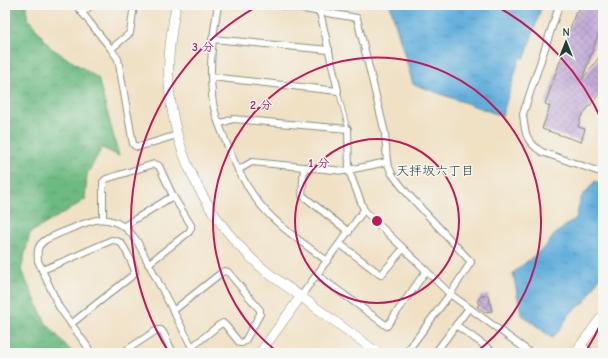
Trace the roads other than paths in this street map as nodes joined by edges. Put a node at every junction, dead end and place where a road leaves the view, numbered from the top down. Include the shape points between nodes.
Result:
1 (76, 5) edge
2 (92, 5) edge
3 (134, 5) edge
4 (176, 5) edge
5 (218, 5) edge
6 (280, 5) edge
7 (559, 6) edge
8 (320, 12) junction
9 (82, 13) junction
10 (212, 39) junction
11 (111, 49) junction
12 (329, 50) junction
13 (211, 77) junction
14 (338, 91) junction
15 (219, 124) junction
16 (348, 129) junction
17 (177, 135) junction
18 (387, 162) junction
19 (304, 167) junction
20 (238, 170) junction
21 (348, 171) junction
22 (603, 172) edge
23 (173, 196) junction
24 (364, 210) junction
25 (103, 219) junction
26 (124, 226) junction
27 (349, 232) junction
28 (340, 244) junction
29 (403, 249) junction
30 (327, 261) junction
31 (148, 264) junction
32 (42, 270) junction
33 (426, 271) junction
34 (317, 274) junction
35 (450, 294) junction
36 (301, 296) junction
37 (469, 308) junction
38 (173, 311) junction
39 (603, 315) edge
40 (71, 324) junction
41 (456, 325) junction
42 (600, 327) edge
43 (581, 345) junction
44 (192, 347) junction
45 (90, 353) edge
46 (122, 353) edge
47 (173, 353) edge
48 (195, 353) edge
49 (260, 353) edge
50 (378, 353) edge
51 (406, 353) edge
52 (435, 353) edge
53 (495, 353) edge
54 (531, 353) edge
55 (575, 353) edge
56 (592, 353) edge

1 - 9 street
2 - 9 street
3 - 11 street via 130,34
4 - 17 street via 170,36 169,74
5 - 10 street
6 - 8 street
7 - 22 street via 523,114 524,129 529,141 542,152
8 - 12 street
8 - 18 street via 357,18 385,133
9 - 11 street
10 - 12 street
10 - 13 street
11 - 17 street via 118,59 133,144 138,147
12 - 14 street
13 - 14 street
13 - 15 street
14 - 16 lane
15 - 16 street via 233,119
15 - 20 street
16 - 21 street
17 - 36 street via 184,157 208,205 235,242 262,268
18 - 21 street
18 - 35 street via 399,183 471,262
19 - 20 street via 252,162
19 - 21 street
19 - 27 street via 302,195
20 - 30 street via 269,214
21 - 24 street
23 - 25 street via 158,166 154,164 106,179 103,182
23 - 26 street
23 - 31 street via 192,228
24 - 27 street
24 - 29 street
25 - 26 street
25 - 32 street via 90,221 41,243 37,254
26 - 31 street via 137,241
27 - 28 street
28 - 29 street via 381,275
28 - 30 street
29 - 33 street
30 - 34 street
31 - 38 street
32 - 40 street via 59,308
32 - 40 street via 112,240 117,240 123,246 134,268 133,275
33 - 34 street via 387,326
33 - 35 street
34 - 36 street
35 - 37 street
35 - 51 street
36 - 49 street
36 - 50 street
37 - 41 street
37 - 54 street
38 - 44 street
38 - 44 street via 224,271 228,272 260,310 242,343 223,323
39 - 42 street
40 - 45 street
41 - 52 street
41 - 53 street
42 - 43 street
43 - 55 street
43 - 56 street
44 - 48 street
46 - 47 street via 157,330 161,330

